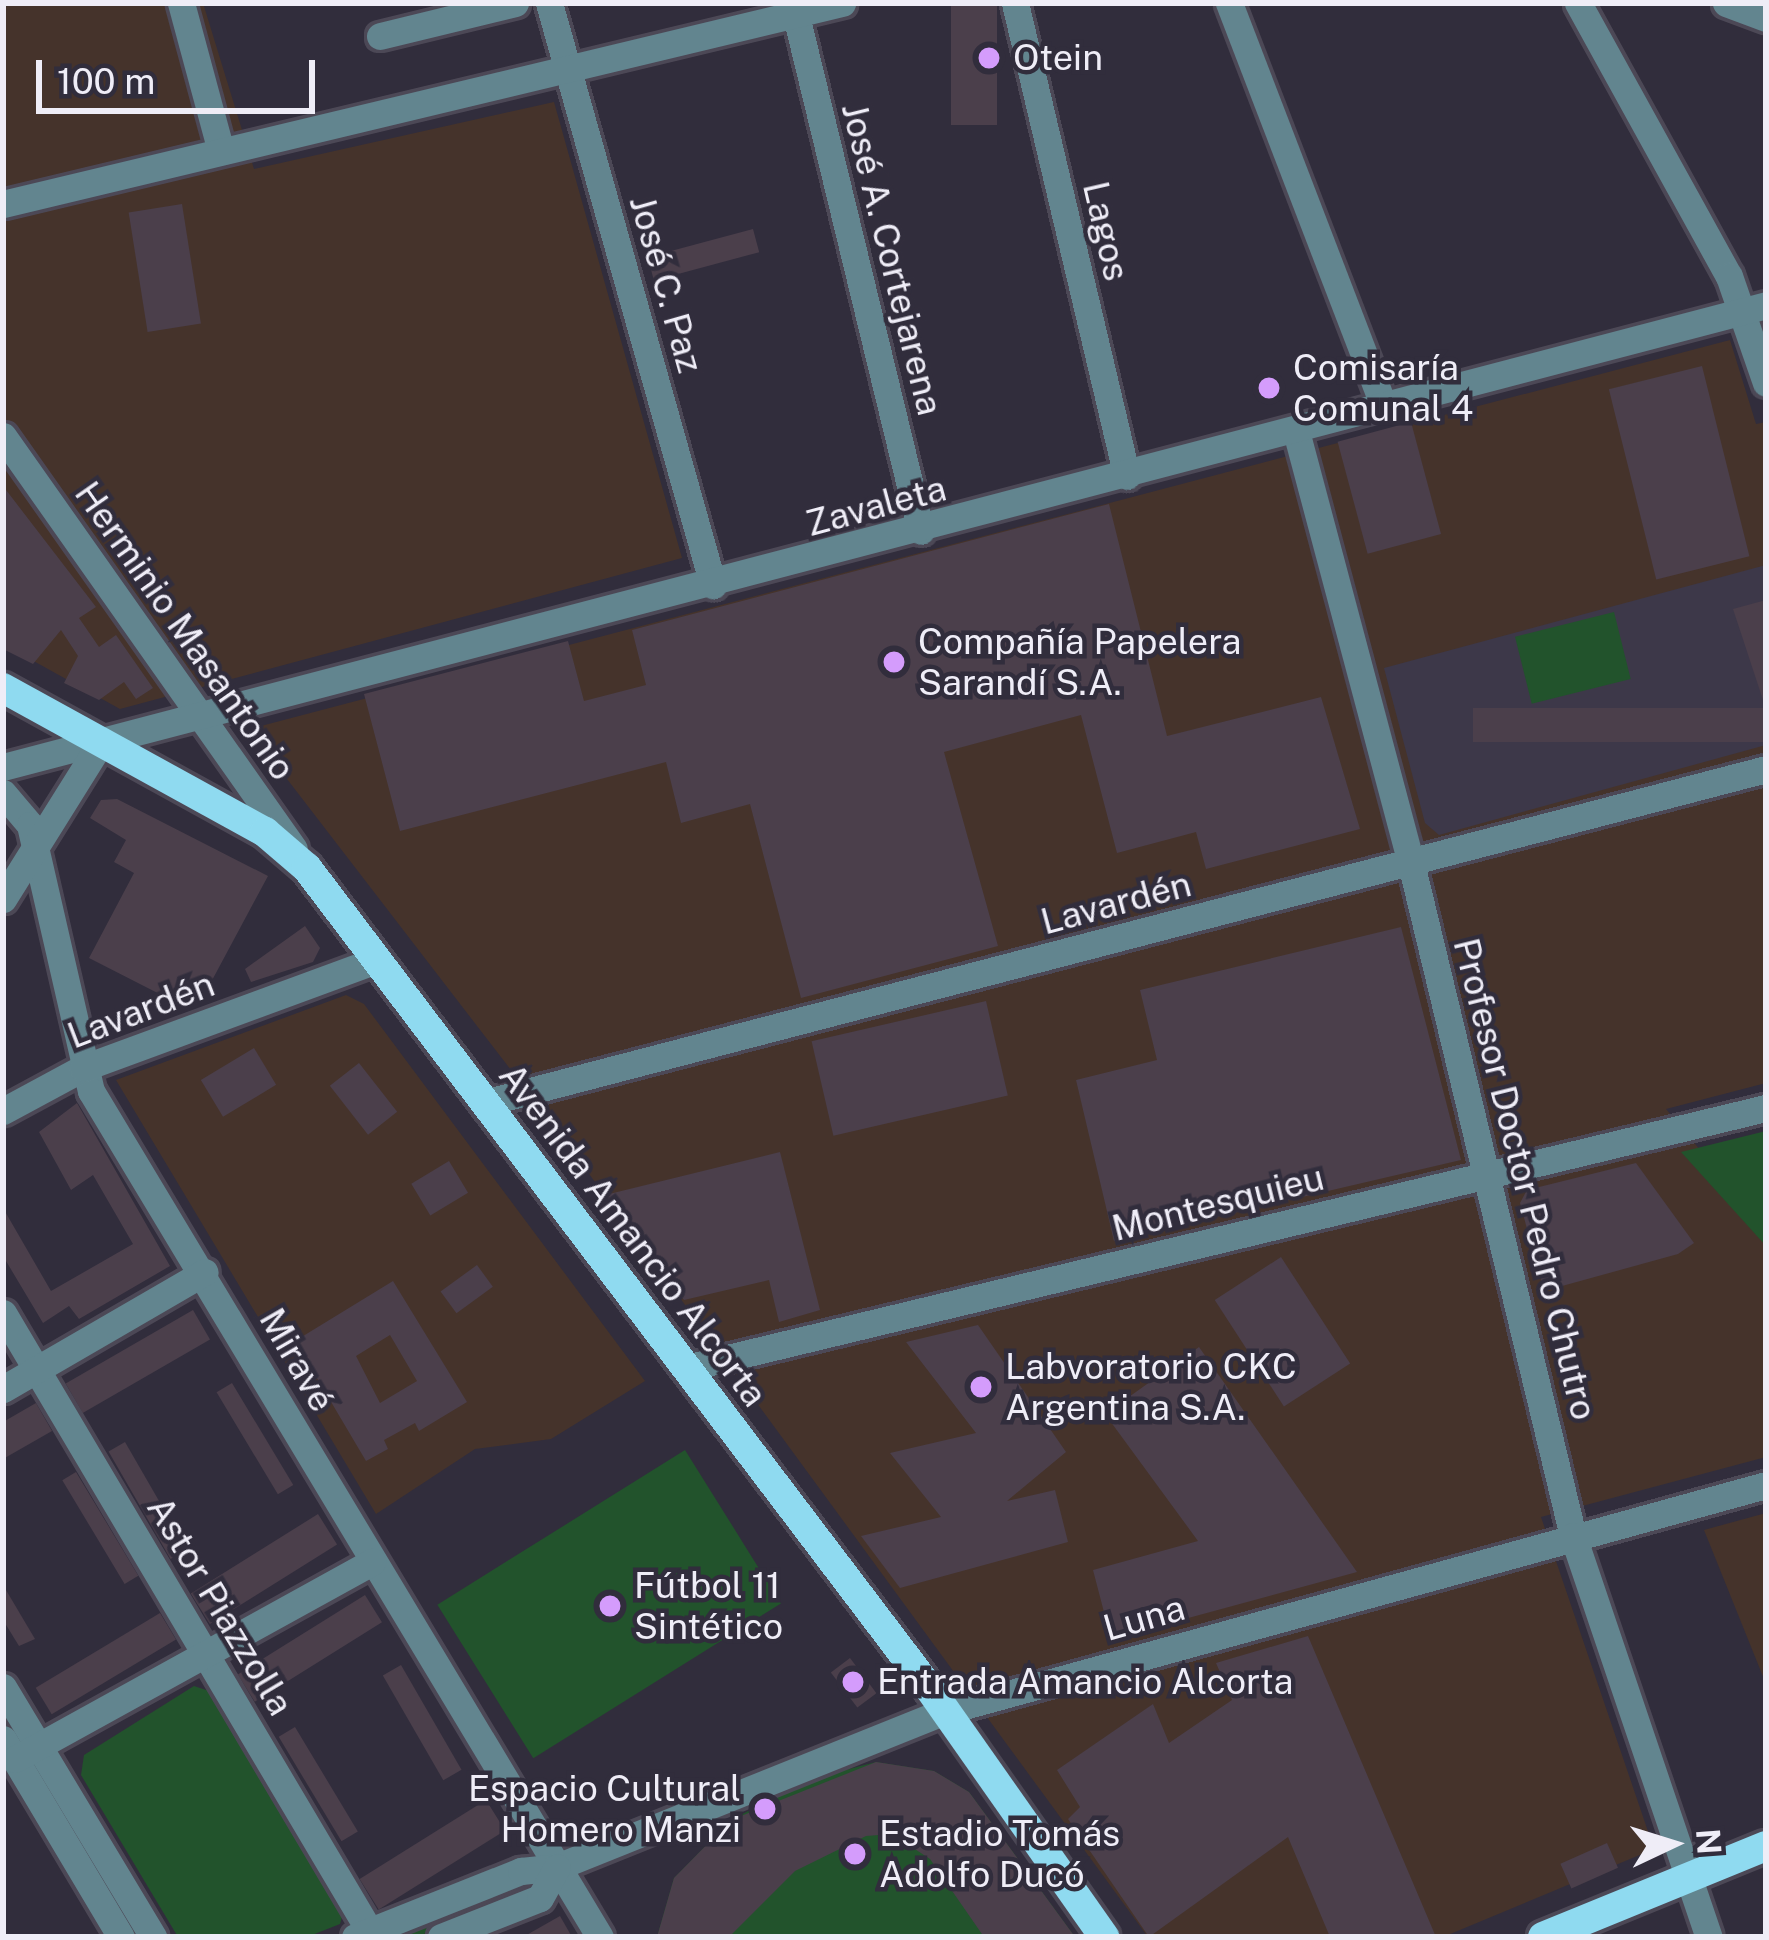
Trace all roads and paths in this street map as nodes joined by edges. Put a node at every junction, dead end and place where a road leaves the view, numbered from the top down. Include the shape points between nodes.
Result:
1 (182, 3) edge
2 (515, 3) edge
3 (549, 3) edge
4 (842, 3) edge
5 (1015, 3) edge
6 (1228, 3) edge
7 (1578, 3) edge
8 (1726, 3) edge
9 (794, 8) edge
10 (1766, 18) edge
11 (380, 37) dead end
12 (568, 70) junction
13 (221, 151) junction
14 (3, 204) edge
15 (1755, 308) edge
16 (1766, 382) edge
17 (1384, 406) junction
18 (1296, 431) junction
19 (3, 436) edge
20 (1127, 476) junction
21 (921, 531) junction
22 (713, 585) junction
23 (3, 688) edge
24 (204, 717) junction
25 (101, 742) junction
26 (3, 767) edge
27 (1766, 770) edge
28 (3, 793) edge
29 (36, 853) junction
30 (1411, 863) junction
31 (307, 868) junction
32 (3, 899) edge
33 (376, 960) junction
34 (83, 1068) junction
35 (484, 1103) junction
36 (1766, 1108) edge
37 (3, 1112) edge
38 (1487, 1174) junction
39 (205, 1273) junction
40 (3, 1312) edge
41 (686, 1369) junction
42 (37, 1370) junction
43 (3, 1389) edge
44 (1766, 1485) edge
45 (1573, 1536) junction
46 (372, 1562) junction
47 (206, 1651) junction
48 (3, 1688) edge
49 (946, 1711) junction
50 (19, 1748) edge
51 (1766, 1846) edge
52 (556, 1867) junction
53 (1689, 1877) junction
54 (366, 1935) edge
55 (121, 1937) edge
56 (153, 1937) edge
57 (441, 1937) edge
58 (600, 1937) edge
59 (1104, 1937) edge
60 (1543, 1937) edge
61 (1709, 1937) edge

1 - 13 street
2 - 11 street
3 - 12 street, José C. Paz
4 - 9 street
5 - 20 street, Lagos
6 - 17 street
7 - 15 street
8 - 10 street
9 - 12 street
9 - 21 street, José A. Cortejarena
12 - 13 street
12 - 22 street, José C. Paz
13 - 14 street
15 - 16 street
15 - 17 street, Zavaleta
17 - 18 street, Zavaleta
18 - 20 street, Zavaleta
18 - 30 street, Profesor Doctor Pedro Chutro
19 - 24 street, Herminio Masantonio
20 - 21 street, Zavaleta
21 - 22 street, Zavaleta
22 - 24 street, Zavaleta
23 - 25 main road, Avenida Amancio Alcorta
24 - 25 street, Zavaleta
24 - 31 street, Herminio Masantonio
25 - 26 street, Zavaleta
25 - 29 street
25 - 31 main road, Avenida Amancio Alcorta via 265,832
27 - 30 street, Lavardén
28 - 29 street, Miravé via 30,825
29 - 32 street
29 - 34 street, Miravé
30 - 35 street, Lavardén
30 - 38 street, Profesor Doctor Pedro Chutro
31 - 33 main road, Avenida Amancio Alcorta
33 - 34 street, Lavardén
33 - 35 main road, Avenida Amancio Alcorta
34 - 37 street, Lavardén
34 - 39 street, Miravé
35 - 41 main road, Avenida Amancio Alcorta
36 - 38 street, Montesquieu
38 - 41 street, Montesquieu
38 - 45 street, Profesor Doctor Pedro Chutro
39 - 42 street
39 - 46 street, Miravé
40 - 42 street, Astor Piazzolla
41 - 49 main road, Avenida Amancio Alcorta
42 - 43 street
42 - 47 street, Astor Piazzolla
44 - 45 street, Luna
45 - 49 street, Luna
45 - 53 street, Profesor Doctor Pedro Chutro
46 - 47 street
46 - 52 street, Miravé
47 - 50 street
47 - 54 street, Astor Piazzolla
48 - 50 street
49 - 52 street, Luna
49 - 59 main road, Avenida Amancio Alcorta
50 - 55 street
50 - 56 street
51 - 53 main road
52 - 54 street, Luna via 521,1870
52 - 57 street, Luna via 540,1898
52 - 58 street, Miravé
53 - 60 main road
53 - 61 street, Profesor Doctor Pedro Chutro

